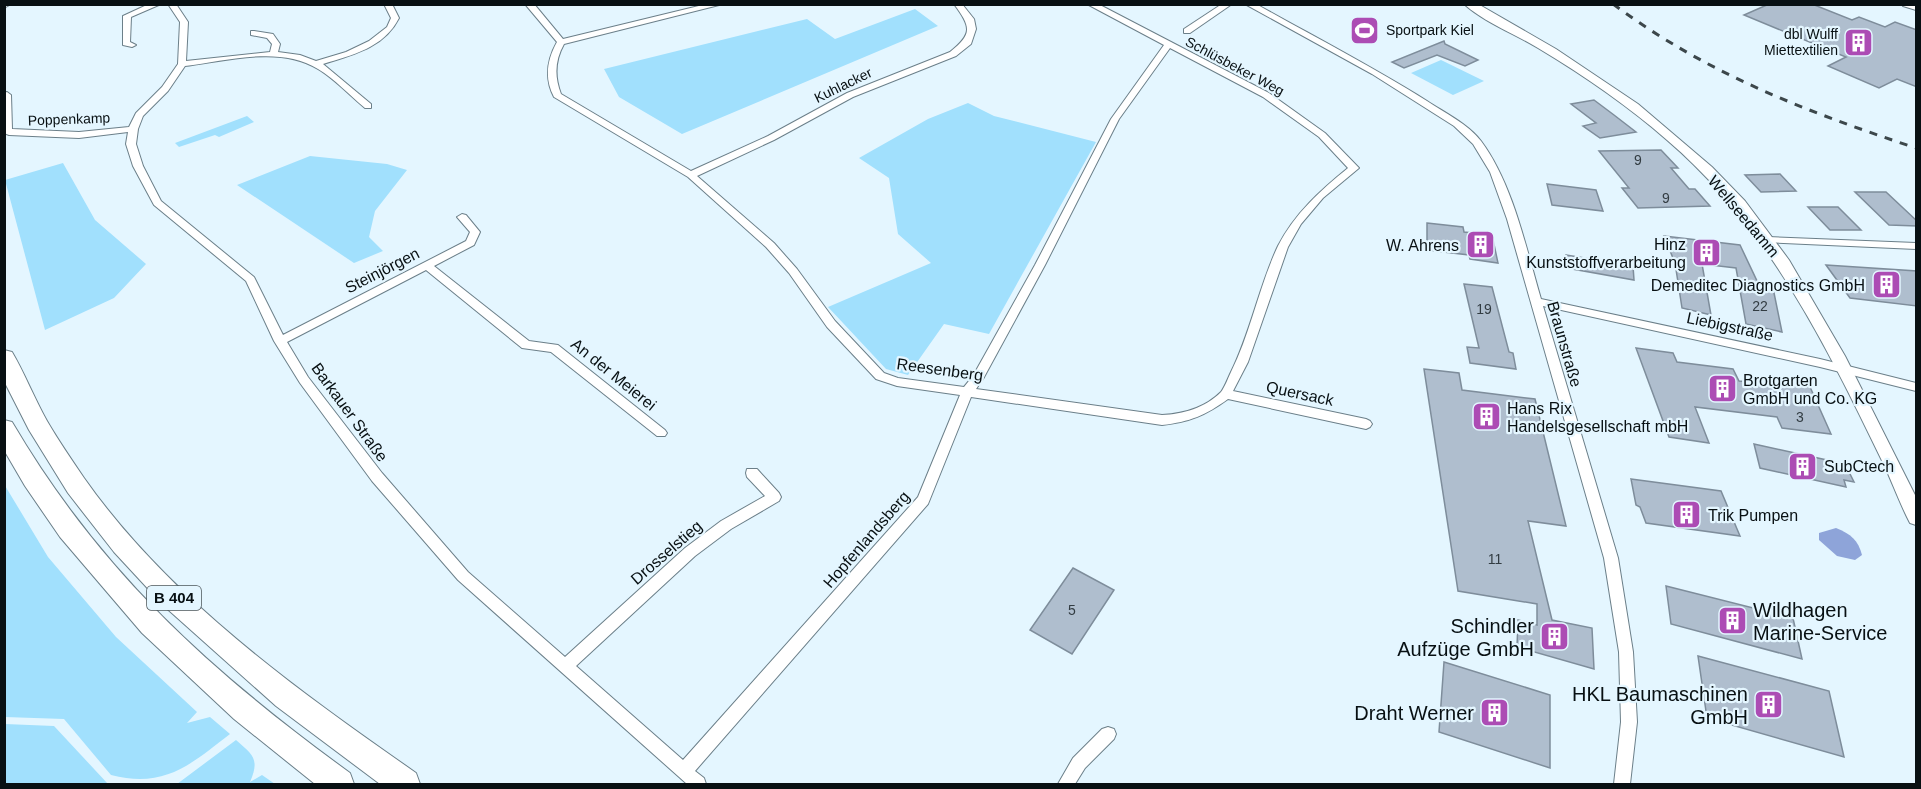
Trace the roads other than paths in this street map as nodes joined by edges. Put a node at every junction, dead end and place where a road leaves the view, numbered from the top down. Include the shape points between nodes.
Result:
1 (157, 4) edge
2 (172, 4) edge
3 (388, 4) edge
4 (528, 4) edge
5 (719, 4) edge
6 (958, 4) edge
7 (1090, 4) edge
8 (1228, 4) edge
9 (1249, 4) edge
10 (1469, 4) edge
11 (1906, 4) edge
12 (1917, 8) edge
13 (1187, 31) dead end
14 (254, 33) dead end
15 (561, 42) junction
16 (132, 45) dead end
17 (1168, 46) junction
18 (273, 55) junction
19 (182, 64) junction
20 (315, 64) junction
21 (7, 95) dead end
22 (368, 106) dead end
23 (133, 129) junction
24 (1354, 168) joint
25 (691, 175) junction
26 (462, 217) dead end
27 (1768, 240) junction
28 (1917, 246) edge
29 (427, 266) junction
30 (1535, 301) junction
31 (280, 341) junction
32 (4, 357) edge
33 (1844, 369) junction
34 (1917, 387) edge
35 (968, 390) junction
36 (1226, 394) junction
37 (1366, 424) dead end
38 (4, 428) edge
39 (661, 433) dead end
40 (752, 473) dead end
41 (1917, 518) edge
42 (564, 667) junction
43 (1108, 734) dead end
44 (683, 772) junction
45 (339, 784) edge
46 (405, 784) edge
47 (698, 784) edge
48 (1066, 784) edge
49 (1622, 784) edge

1 - 16 street via 127,16 126,42
2 - 19 street via 184,22
3 - 20 street via 395,18 383,34
4 - 15 street
5 - 15 street
6 - 25 street, Kuhlacker via 970,19 972,29 968,42 953,54 850,95
7 - 17 street, Schlüsbeker Weg
8 - 13 street
9 - 30 street, Braunstraße via 1410,93 1470,136 1495,172
10 - 27 main road, Wellseedamm via 1551,50 1642,113 1702,166
11 - 12 street
14 - 18 street via 270,36 276,44
15 - 25 street, Reesenberg via 549,78 557,95
17 - 24 street, Schlüsbeker Weg via 1282,105 1322,135
17 - 35 street, Hopfenlandsberg via 1115,118 1040,265
18 - 19 street
18 - 20 street
19 - 23 street via 165,89 142,111
20 - 22 street
21 - 23 street, Poppenkamp via 9,132 79,135
23 - 31 street, Barkauer Straße via 131,144 138,166 157,203 250,279
24 - 36 street, Reesenberg via 1320,196 1283,247 1242,362
25 - 35 street, Reesenberg via 770,246 831,324 880,376 897,382
26 - 29 street, Steinjörgen via 475,232 470,243
27 - 28 street
27 - 33 main road, Wellseedamm
29 - 31 street, Steinjörgen
29 - 39 street, An der Meierei via 526,345 554,348
30 - 33 street, Liebigstraße
30 - 49 street, Braunstraße via 1611,558 1626,652 1629,722
31 - 42 street, Barkauer Straße via 304,380 377,477 457,569
32 - 46 highway, B 404 via 36,422 60,459 148,572 289,701
33 - 34 street, Liebigstraße
33 - 41 main road, Wellseedamm
35 - 36 street, Reesenberg via 1162,420 1184,418
35 - 44 street, Hopfenlandsberg via 923,500
36 - 37 street, Quersack
38 - 45 highway, B 404 via 40,488 114,584 219,687
40 - 42 street, Drosselstieg via 774,497 690,552
42 - 44 street, Barkauer Straße
43 - 48 street via 1079,763
44 - 47 street, Barkauer Straße

